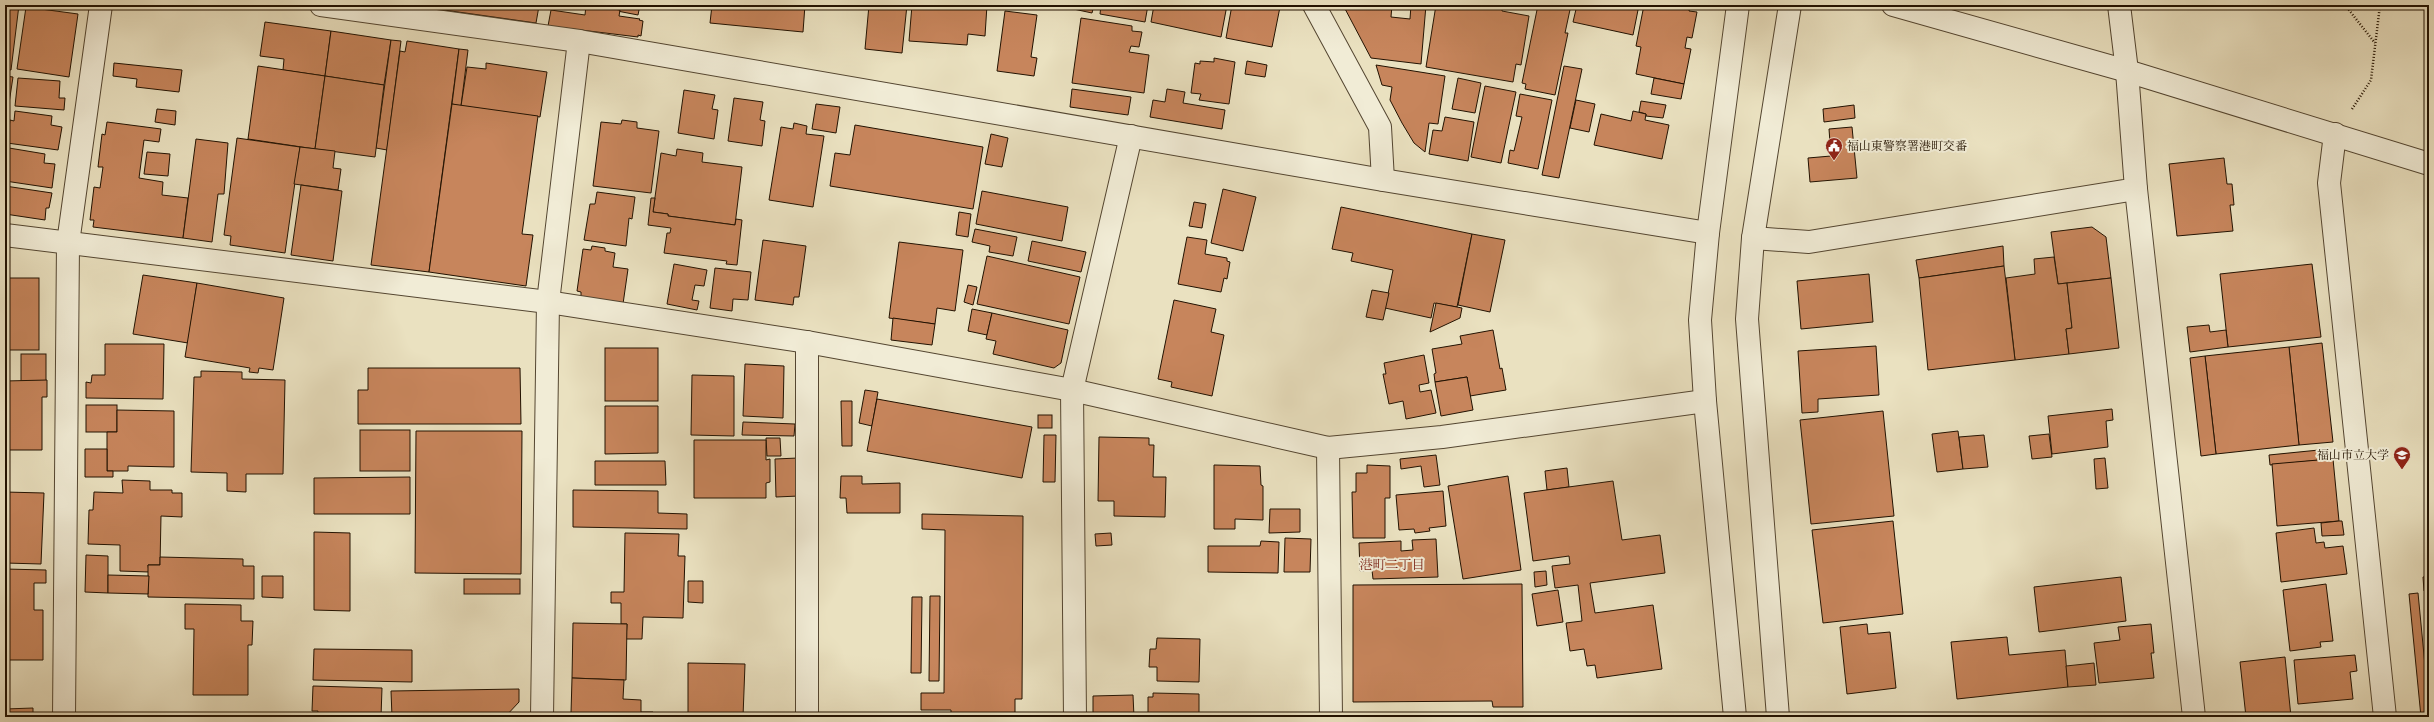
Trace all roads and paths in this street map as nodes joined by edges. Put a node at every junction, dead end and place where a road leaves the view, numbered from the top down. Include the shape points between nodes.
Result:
1 (101, 5) edge
2 (321, 5) edge
3 (1314, 5) edge
4 (1738, 5) edge
5 (1790, 5) edge
6 (1893, 5) edge
7 (2119, 5) edge
8 (2345, 5) edge
9 (2380, 5) edge
10 (579, 41) junction
11 (2376, 44) junction
12 (2128, 71) junction
13 (2335, 134) junction
14 (1131, 136) junction
15 (2429, 164) edge
16 (1383, 180) junction
17 (2136, 189) junction
18 (1708, 233) junction
19 (5, 235) edge
20 (1753, 238) junction
21 (68, 243) junction
22 (548, 302) junction
23 (807, 342) junction
24 (1072, 390) junction
25 (1704, 401) junction
26 (1328, 448) junction
27 (64, 717) edge
28 (542, 717) edge
29 (807, 717) edge
30 (1075, 717) edge
31 (1331, 717) edge
32 (1735, 717) edge
33 (1778, 717) edge
34 (2194, 717) edge
35 (2385, 717) edge

1 - 21 street
2 - 10 street
3 - 16 street via 1380,127
4 - 18 street
5 - 20 street
6 - 12 street
7 - 12 street
8 - 11 path
9 - 11 path
10 - 14 street
10 - 22 street
11 - 13 path via 2372,80
12 - 13 street
12 - 17 street
13 - 15 street
13 - 35 street via 2329,184
14 - 16 street
14 - 24 street
16 - 18 street
17 - 20 street via 1809,242
17 - 34 street
18 - 25 street via 1700,320
19 - 21 street
20 - 33 street via 1747,319
21 - 22 street
21 - 27 street
22 - 23 street
22 - 28 street
23 - 24 street
23 - 29 street
24 - 26 street
24 - 30 street
25 - 26 street via 1442,437
25 - 32 street
26 - 31 street

